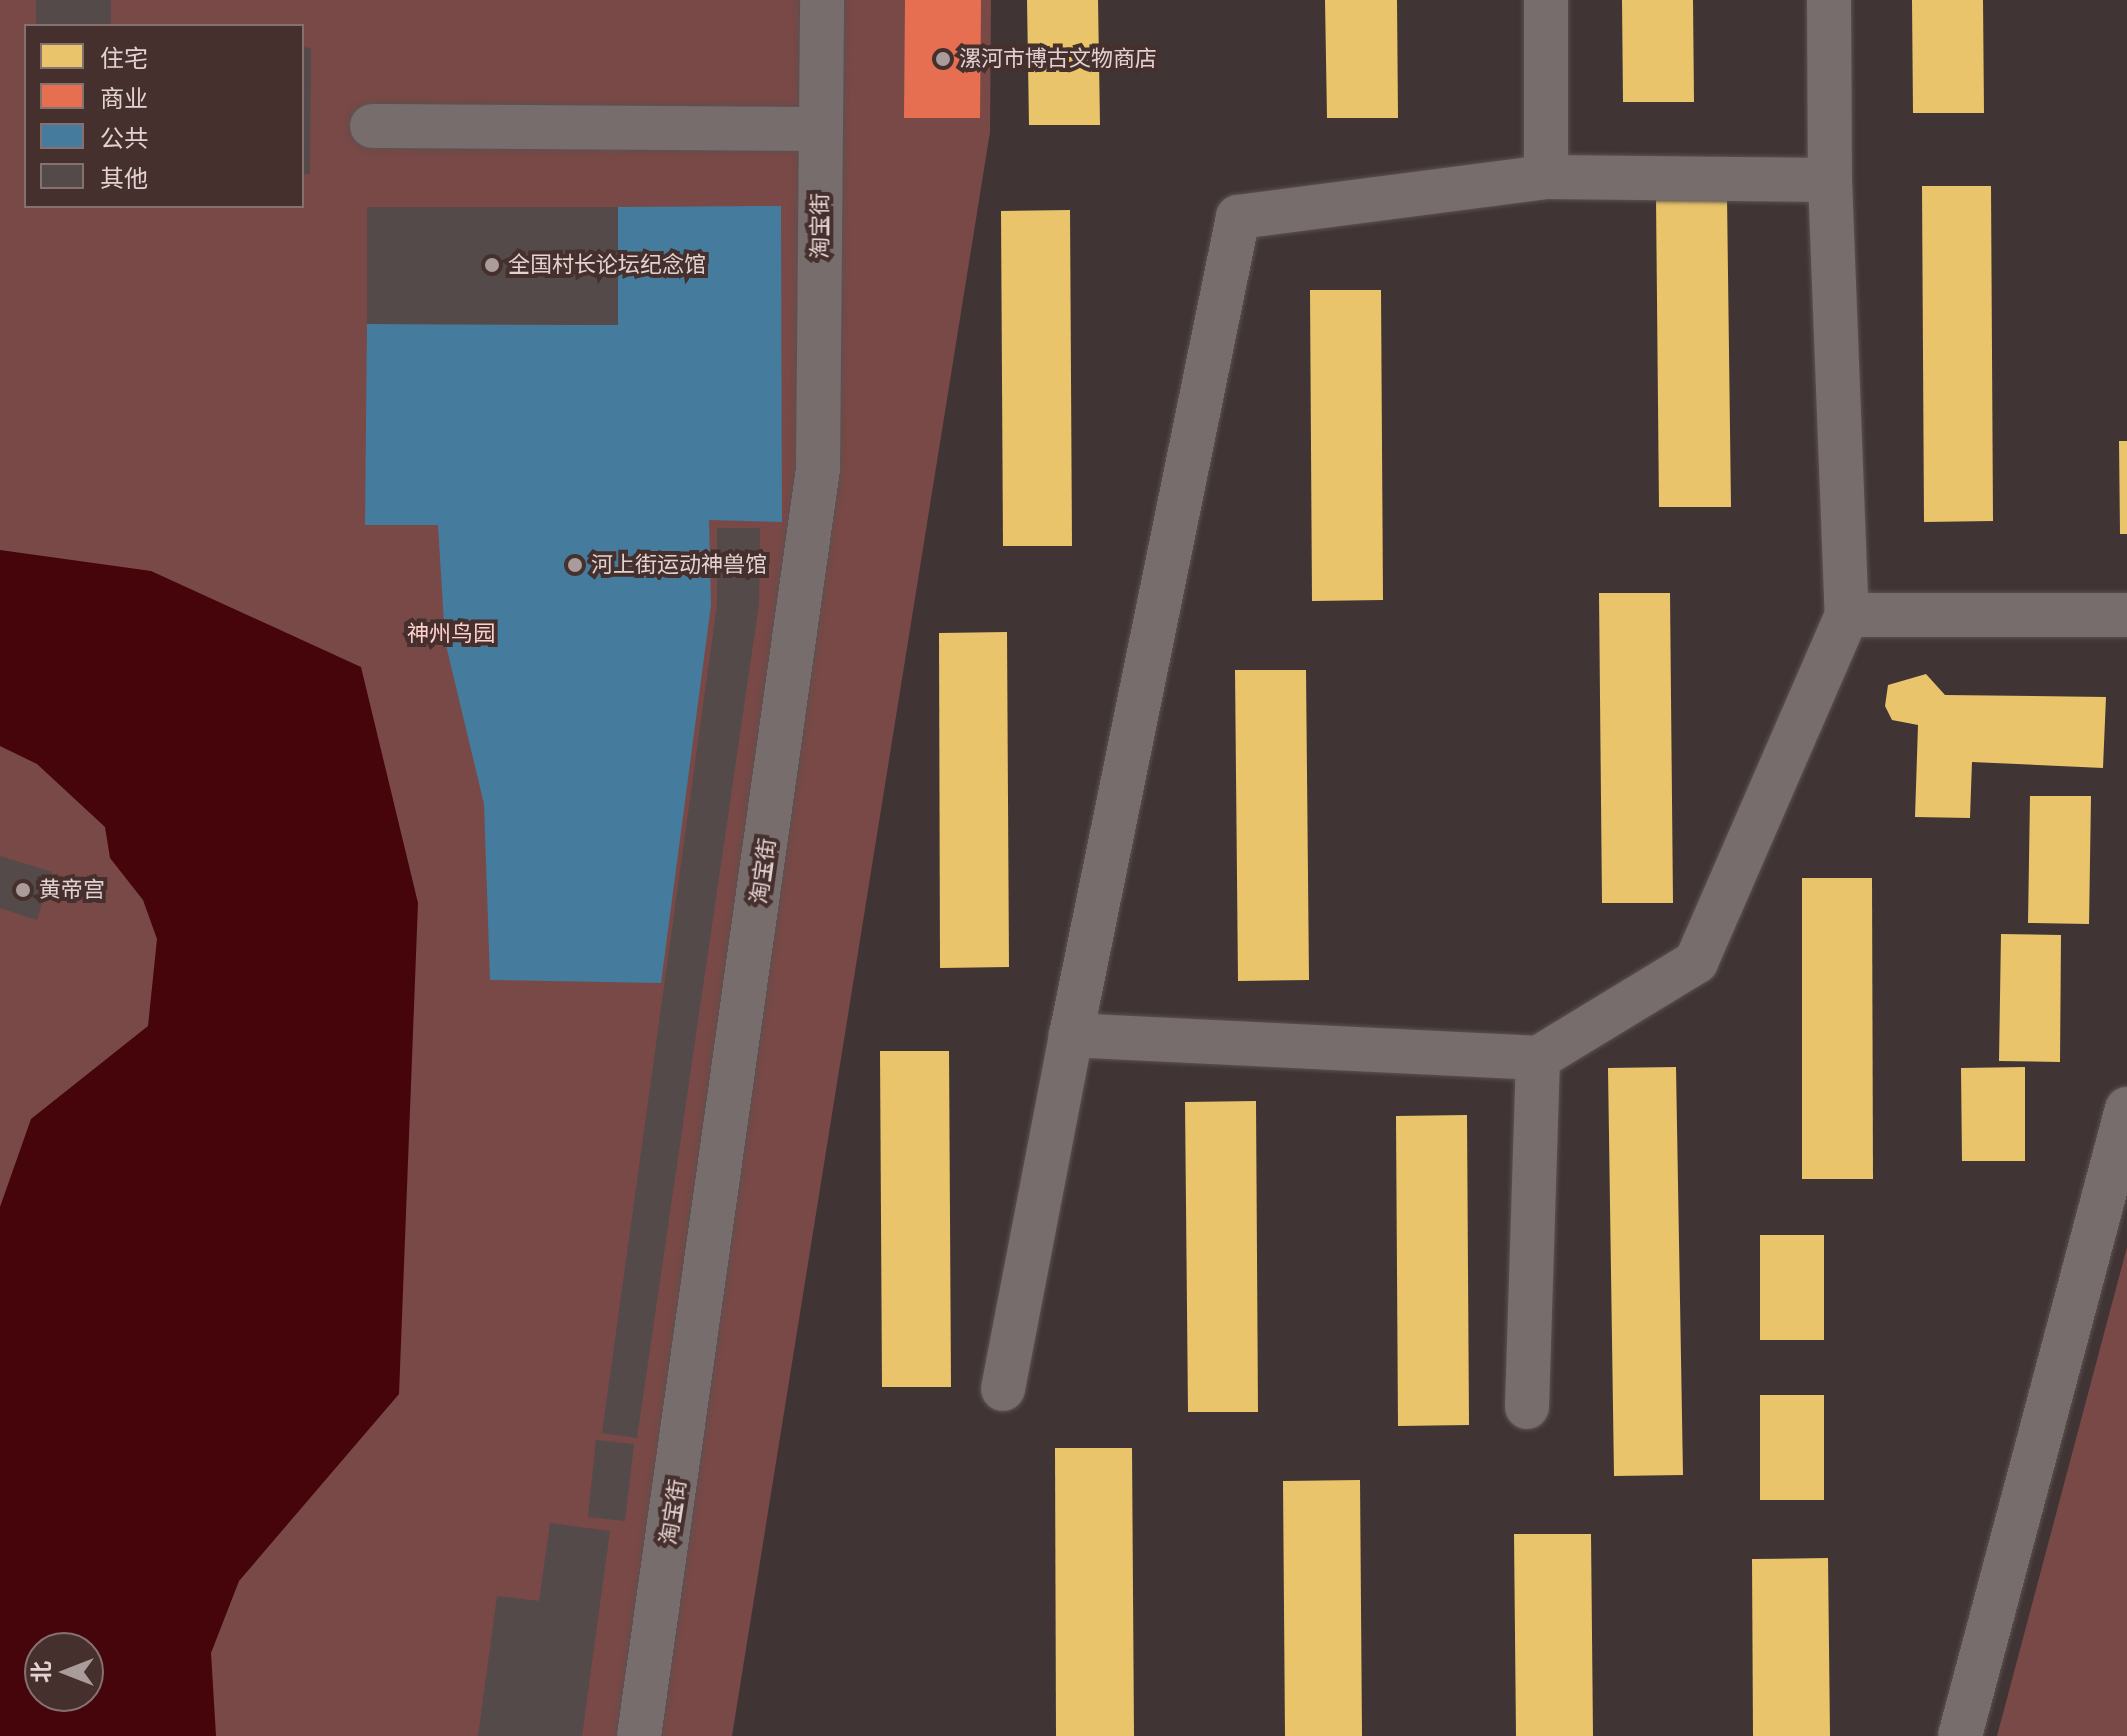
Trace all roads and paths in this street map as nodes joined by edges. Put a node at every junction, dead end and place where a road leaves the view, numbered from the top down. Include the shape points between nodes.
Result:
1 (822, 0) edge
2 (1546, 0) edge
3 (1829, 0) edge
4 (372, 126) dead end
5 (821, 129) junction
6 (1546, 177) junction
7 (1830, 180) junction
8 (1847, 615) junction
9 (2127, 615) edge
10 (1071, 1035) junction
11 (1538, 1058) junction
12 (2127, 1109) edge
13 (1003, 1389) dead end
14 (1527, 1407) dead end
15 (639, 1736) edge
16 (1960, 1736) edge

1 - 5 street, 淘宝街
2 - 6 street
3 - 7 street
4 - 5 street
5 - 15 street, 淘宝街 via 818,468
6 - 7 street
6 - 10 street via 1238,217
7 - 8 street
8 - 9 street
8 - 11 street via 1696,962
10 - 11 street
10 - 13 street
11 - 14 street
12 - 16 street

